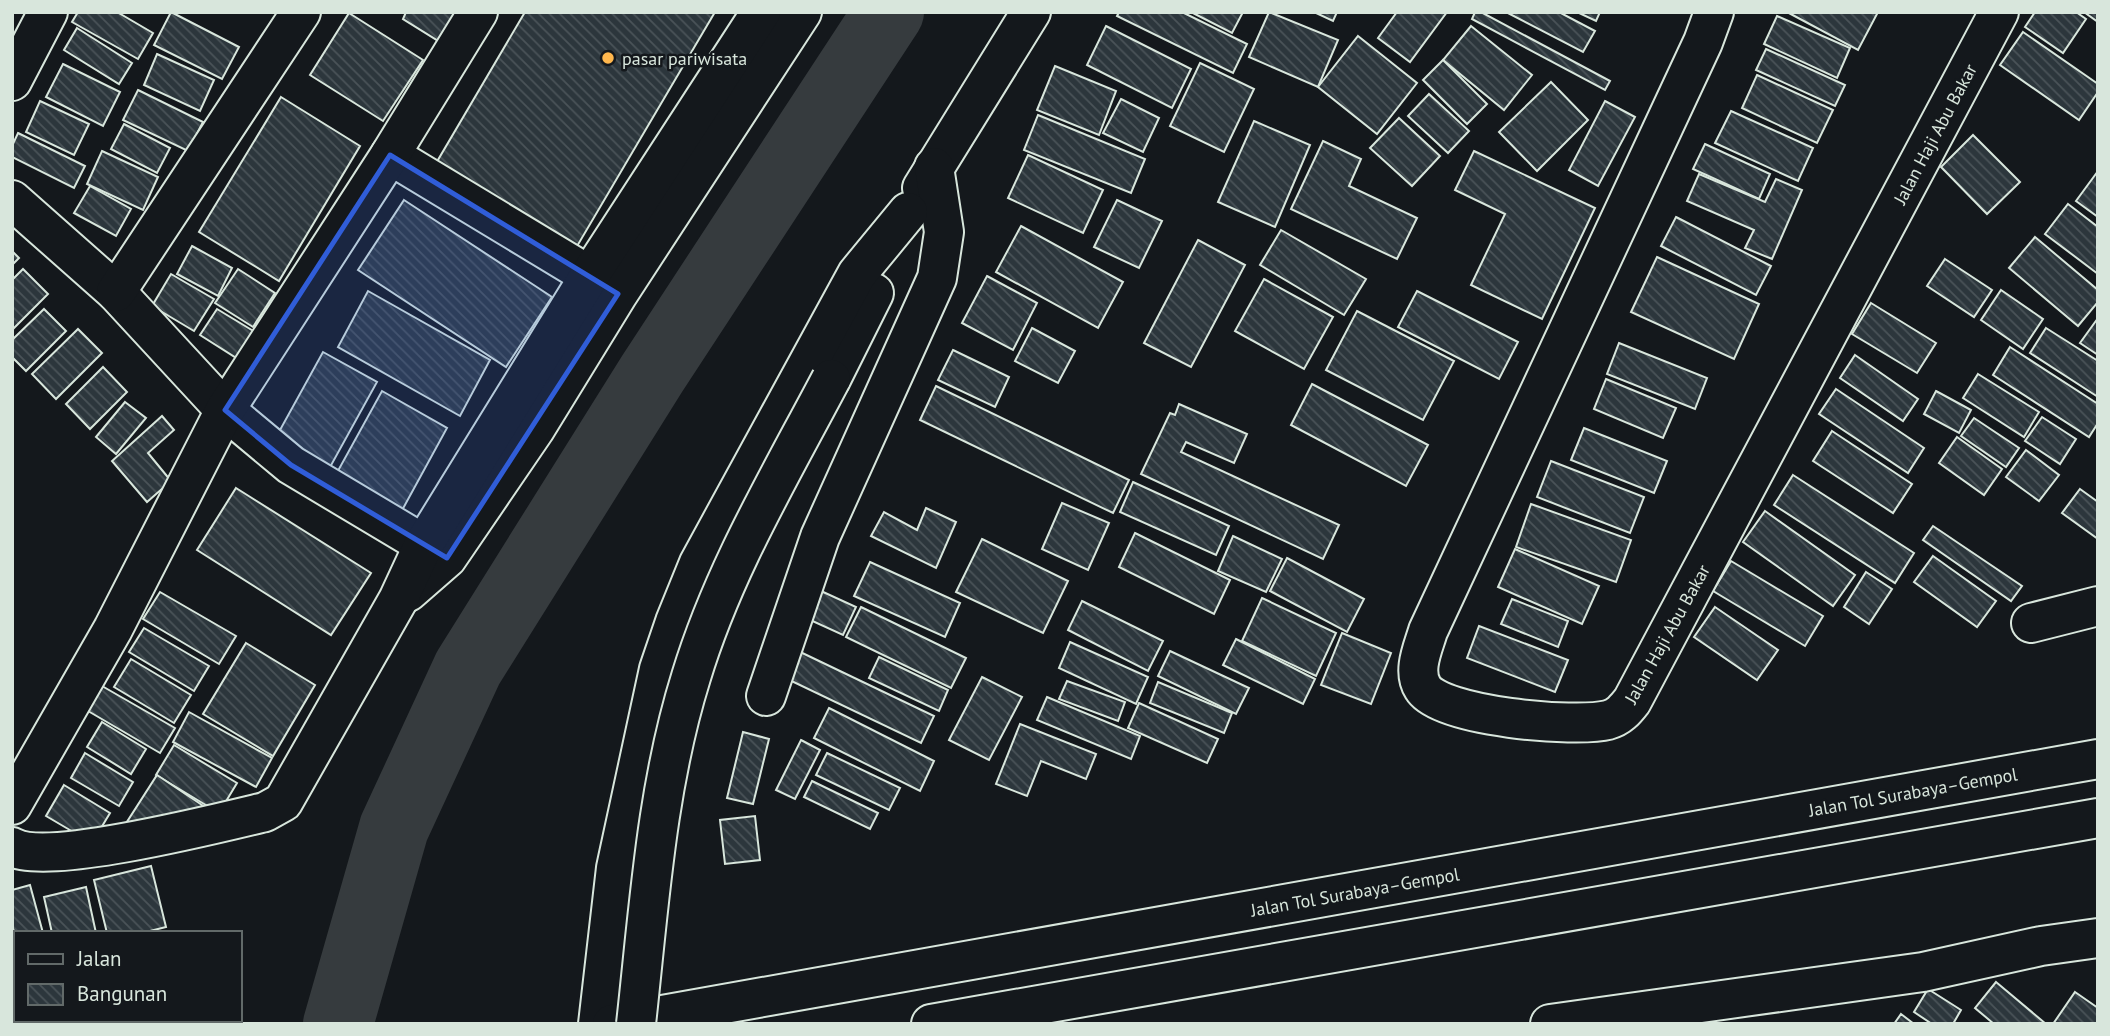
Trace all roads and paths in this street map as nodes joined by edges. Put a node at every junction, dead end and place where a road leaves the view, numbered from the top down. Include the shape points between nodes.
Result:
1 (48, 12) edge
2 (300, 12) edge
3 (478, 12) edge
4 (761, 12) edge
5 (1031, 12) edge
6 (1714, 12) edge
7 (1999, 12) edge
8 (800, 13) edge
9 (12, 81) edge
10 (390, 155) junction
11 (934, 167) junction
12 (12, 200) edge
13 (604, 284) junction
14 (116, 292) junction
15 (819, 371) junction
16 (225, 410) junction
17 (435, 551) junction
18 (2098, 606) edge
19 (2031, 623) dead end
20 (766, 696) dead end
21 (2098, 760) edge
22 (12, 805) edge
23 (2098, 818) edge
24 (12, 847) edge
25 (2098, 938) edge
26 (598, 1024) edge
27 (612, 1024) edge
28 (636, 1024) edge
29 (931, 1024) edge
30 (1549, 1024) edge

1 - 9 main road
2 - 14 main road
3 - 10 main road
4 - 13 main road
5 - 11 main road
6 - 7 main road, Jalan Haji Abu Bakar via 1428,631 1419,659 1419,680 1428,695 1442,702 1499,717 1591,723 1618,716 1633,701
8 - 13 main road
10 - 13 main road
10 - 16 main road
11 - 15 main road via 908,212 866,312
11 - 20 main road via 944,232 937,278 820,537
12 - 14 main road
13 - 17 main road
14 - 16 main road
15 - 26 main road via 699,563 659,668 616,868
15 - 28 main road, bridge via 716,604 690,678 670,758
16 - 17 main road via 291,465
16 - 22 main road via 113,629
17 - 24 main road via 398,600 280,804 265,812 134,840 35,854
18 - 19 main road
21 - 27 main road, Jalan Tol Surabaya–Gempol
23 - 29 main road
25 - 30 main road via 1923,972

